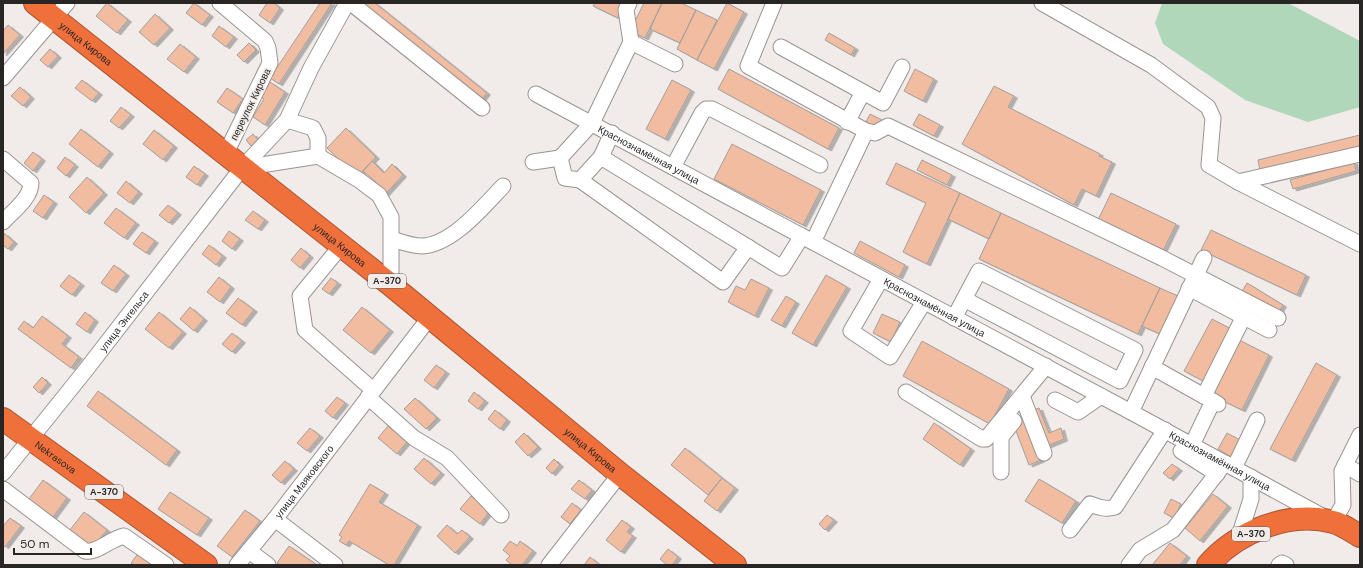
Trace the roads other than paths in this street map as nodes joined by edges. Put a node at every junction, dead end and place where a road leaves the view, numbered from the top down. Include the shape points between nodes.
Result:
1 (35, 3) edge
2 (220, 3) edge
3 (347, 3) edge
4 (352, 3) edge
5 (629, 3) edge
6 (774, 3) edge
7 (1042, 3) edge
8 (61, 10) edge
9 (631, 42) junction
10 (781, 47) dead end
11 (675, 64) dead end
12 (902, 67) dead end
13 (3, 78) edge
14 (863, 92) junction
15 (536, 94) dead end
16 (482, 108) dead end
17 (287, 120) junction
18 (847, 122) junction
19 (592, 123) junction
20 (866, 131) junction
21 (612, 133) junction
22 (226, 153) junction
23 (1360, 154) edge
24 (318, 156) junction
25 (602, 157) junction
26 (560, 158) junction
27 (3, 159) edge
28 (532, 162) dead end
29 (820, 165) dead end
30 (673, 167) junction
31 (242, 168) junction
32 (580, 180) junction
33 (1238, 182) junction
34 (503, 186) dead end
35 (3, 222) edge
36 (392, 238) junction
37 (807, 239) junction
38 (1360, 244) edge
39 (341, 246) junction
40 (748, 247) junction
41 (1204, 258) dead end
42 (881, 279) junction
43 (1192, 282) junction
44 (391, 285) junction
45 (964, 300) junction
46 (924, 302) junction
47 (1244, 316) junction
48 (430, 317) junction
49 (954, 318) junction
50 (1071, 355) junction
51 (1046, 366) junction
52 (1152, 367) junction
53 (1059, 374) junction
54 (906, 392) dead end
55 (370, 393) junction
56 (1102, 396) junction
57 (1055, 400) dead end
58 (1211, 400) junction
59 (1024, 401) junction
60 (1131, 412) junction
61 (3, 418) edge
62 (1257, 420) dead end
63 (1165, 430) junction
64 (1360, 435) edge
65 (30, 439) junction
66 (1186, 446) junction
67 (1044, 453) dead end
68 (1345, 465) junction
69 (1226, 468) junction
70 (1001, 472) dead end
71 (3, 473) edge
72 (620, 474) junction
73 (1360, 474) edge
74 (1251, 477) junction
75 (3, 489) edge
76 (501, 515) dead end
77 (275, 519) junction
78 (1333, 522) junction
79 (1070, 530) dead end
80 (1360, 536) edge
81 (1238, 540) junction
82 (249, 551) junction
83 (1214, 564) edge
84 (166, 565) edge
85 (206, 565) edge
86 (237, 565) edge
87 (268, 565) edge
88 (335, 565) edge
89 (549, 565) edge
90 (735, 565) edge
91 (1129, 565) edge
92 (1279, 565) edge
93 (1286, 565) edge

1 - 8 highway, улица Кирова / А-370
2 - 22 street, переулок Кирова via 265,41 270,63
3 - 17 street, улица Энгельса via 320,50
4 - 16 street
5 - 9 street via 626,10
6 - 18 street via 748,66
7 - 33 street via 1151,65 1208,107 1213,118 1209,165
8 - 13 street
8 - 22 highway, улица Кирова / А-370
9 - 11 street
9 - 19 street
10 - 14 street
12 - 14 street via 883,103
14 - 18 street
15 - 19 street, Краснознамённая улица
17 - 24 street via 313,128 318,138
17 - 31 street, улица Энгельса
18 - 20 street
19 - 21 street, Краснознамённая улица
19 - 26 street
20 - 37 street
20 - 43 street via 874,133 888,126
21 - 25 street
21 - 30 street, Краснознамённая улица
22 - 31 highway, улица Кирова / А-370
23 - 33 street
24 - 31 street
24 - 36 street via 379,195 391,216
25 - 32 street
25 - 40 street
26 - 28 street
26 - 32 street via 565,178
27 - 35 street via 31,183 27,196
29 - 30 street via 712,109 706,109
30 - 37 street, Краснознамённая улица
31 - 39 highway, улица Кирова / А-370
31 - 65 street, улица Энгельса
32 - 40 street via 723,282
33 - 38 street
34 - 36 street via 446,239 423,246
36 - 44 street
37 - 40 street via 782,268
37 - 42 street, Краснознамённая улица
39 - 44 highway, улица Кирова / А-370
39 - 55 street via 300,296 305,330
41 - 43 street
42 - 46 street, Краснознамённая улица
42 - 46 street via 851,331 890,357
43 - 47 street
43 - 47 street via 1274,324
43 - 52 street
44 - 48 highway, улица Кирова / А-370
45 - 49 street
45 - 50 street
45 - 50 street via 979,271 1136,350 1120,381
46 - 49 street, Краснознамённая улица
47 - 58 street
48 - 55 street, улица Маяковского
48 - 72 highway, улица Кирова / А-370
49 - 51 street, Краснознамённая улица
50 - 53 street
51 - 53 street, Краснознамённая улица
51 - 59 street
52 - 58 street
52 - 60 street
53 - 56 street, Краснознамённая улица
54 - 59 street via 982,439 989,436
55 - 76 street via 414,438 448,458
55 - 77 street, улица Маяковского
56 - 57 street via 1078,412
56 - 60 street, Краснознамённая улица
58 - 66 street
59 - 67 street
59 - 70 street via 1001,437
60 - 63 street, Краснознамённая улица
61 - 65 highway, Nekrasova / А-370
62 - 69 street
63 - 66 street, Краснознамённая улица
63 - 79 street via 1114,507 1100,508 1090,504
64 - 68 street
65 - 71 street, улица Энгельса
65 - 85 highway, Nekrasova / А-370
66 - 69 street, Краснознамённая улица
68 - 73 street
68 - 78 street via 1342,471 1342,505
69 - 74 street, Краснознамённая улица
69 - 91 street via 1173,530 1140,550
72 - 89 street
72 - 90 highway, улица Кирова / А-370
74 - 78 street, Краснознамённая улица
74 - 81 street via 1251,499
75 - 84 street via 85,551 93,551 107,542 124,536
77 - 82 street, улица Маяковского
77 - 88 street
78 - 80 highway, Краснознамённая улица / А-370
78 - 81 highway, Краснознамённая улица / А-370 via 1301,518 1271,524
81 - 83 highway, А-370
82 - 86 street, улица Маяковского
82 - 87 street
92 - 93 street

